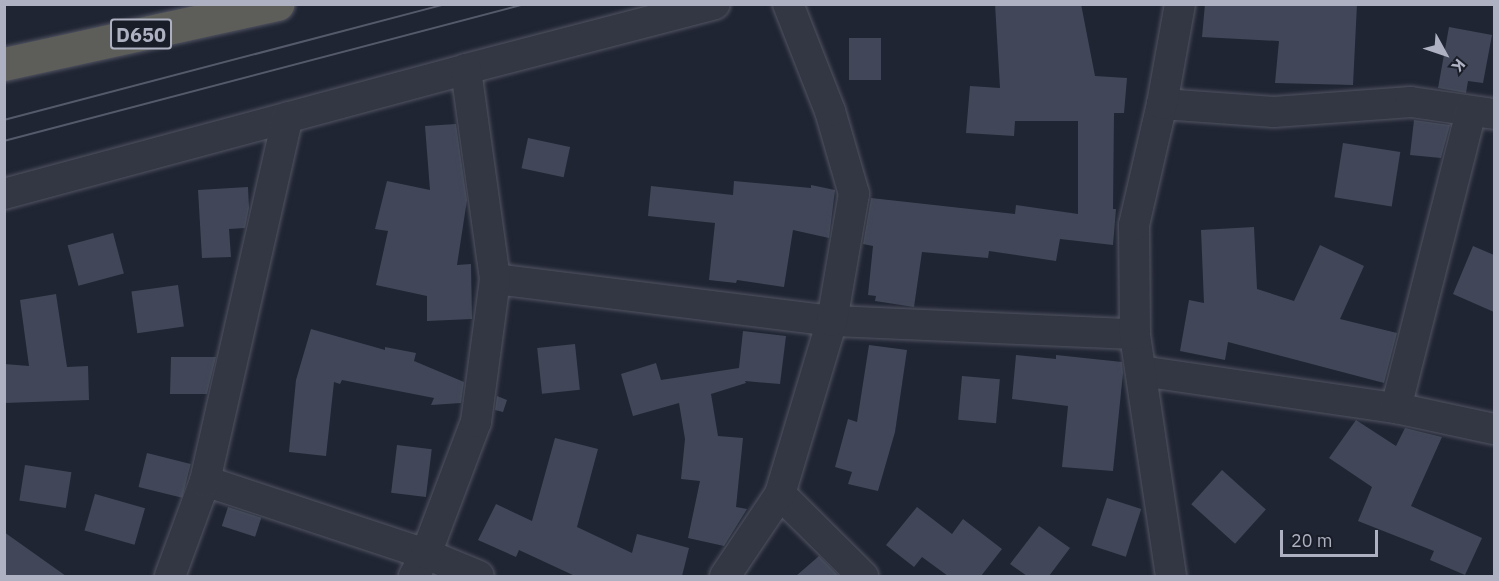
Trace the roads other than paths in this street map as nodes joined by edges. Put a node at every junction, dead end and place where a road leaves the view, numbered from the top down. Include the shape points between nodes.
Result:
1 (278, 4) edge
2 (715, 4) edge
3 (788, 4) edge
4 (1180, 4) edge
5 (4, 64) edge
6 (466, 69) junction
7 (1162, 104) junction
8 (1483, 112) edge
9 (288, 117) junction
10 (4, 194) edge
11 (495, 279) junction
12 (832, 321) junction
13 (1135, 334) junction
14 (1141, 371) junction
15 (1396, 408) junction
16 (1494, 429) edge
17 (205, 481) junction
18 (780, 494) junction
19 (420, 565) edge
20 (170, 576) edge
21 (479, 576) edge
22 (725, 576) edge
23 (863, 576) edge
24 (1171, 576) edge

1 - 5 highway, D650
2 - 6 street
3 - 12 street via 830,111 854,194
4 - 7 street
6 - 9 street
6 - 11 street
7 - 8 street via 1274,112 1411,102
7 - 13 street via 1134,225
8 - 15 street
9 - 10 street
9 - 17 street
11 - 12 street
11 - 19 street via 476,423
12 - 13 street
12 - 18 street
13 - 14 street
14 - 15 street
14 - 24 street
15 - 16 street
17 - 19 street
17 - 20 street
18 - 22 street
18 - 23 street
19 - 21 street

